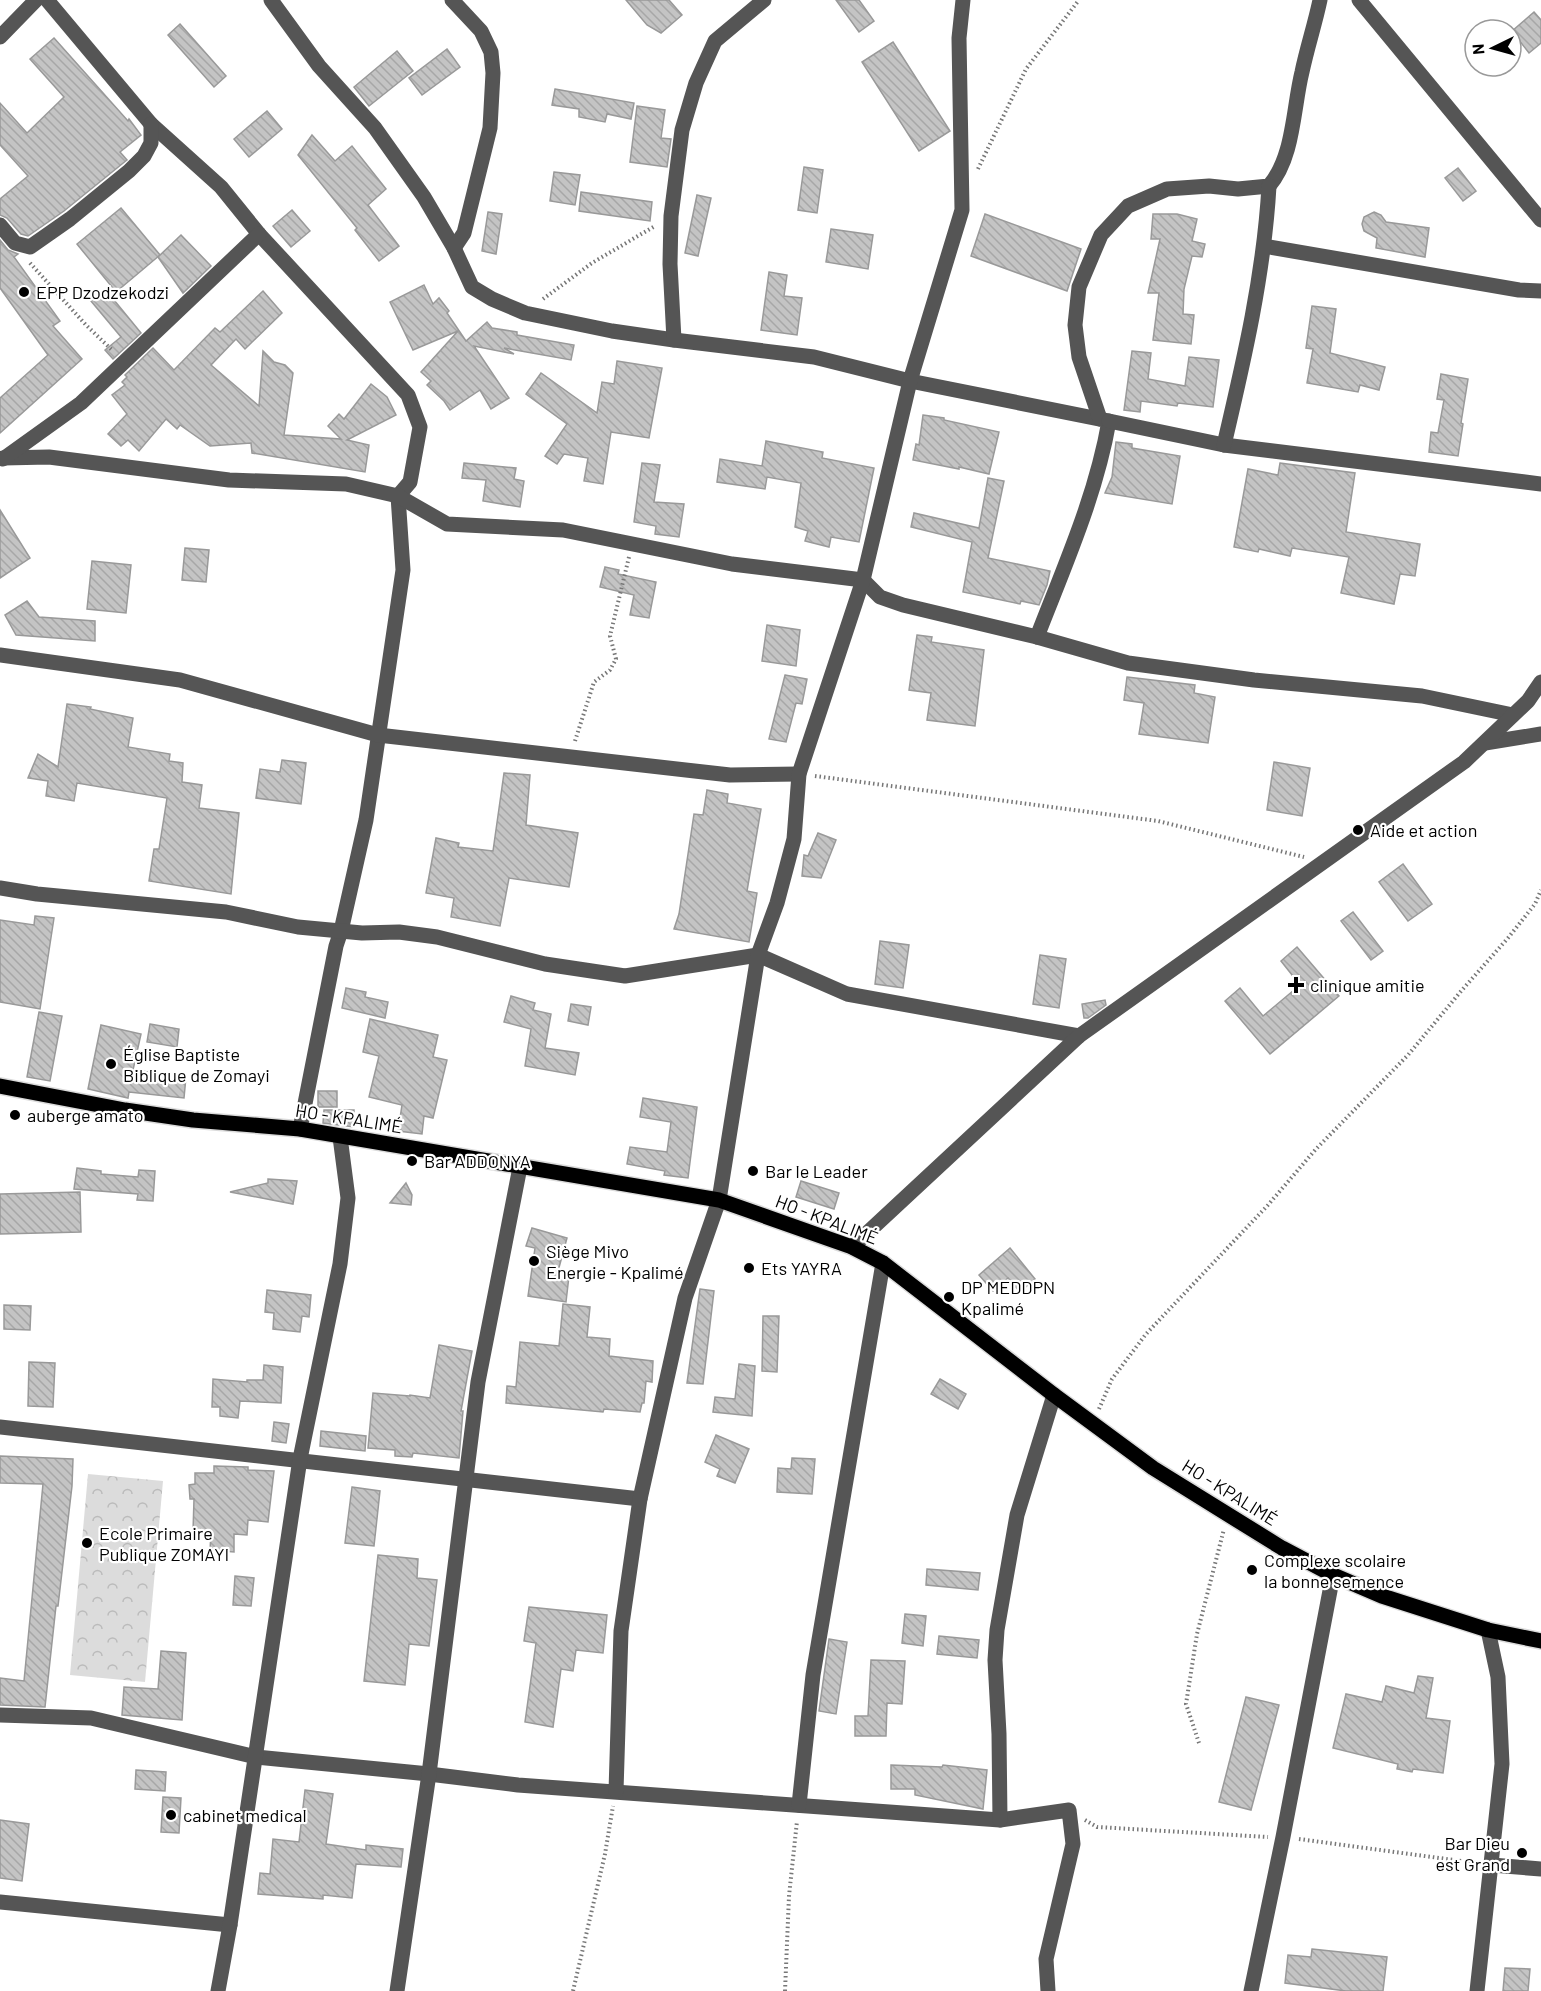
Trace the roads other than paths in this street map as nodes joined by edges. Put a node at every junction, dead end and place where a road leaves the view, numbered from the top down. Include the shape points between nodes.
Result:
1 (36, 0) edge
2 (47, 0) edge
3 (271, 0) edge
4 (452, 0) edge
5 (764, 0) edge
6 (963, 0) edge
7 (1320, 0) edge
8 (1359, 0) edge
9 (0, 37) edge
10 (151, 124) junction
11 (1269, 186) junction
12 (1541, 220) edge
13 (0, 225) edge
14 (259, 234) junction
15 (1264, 246) junction
16 (454, 248) junction
17 (1541, 291) edge
18 (674, 340) junction
19 (909, 381) junction
20 (1104, 420) junction
21 (1224, 446) junction
22 (2, 459) edge
23 (1541, 484) edge
24 (398, 496) junction
25 (863, 580) junction
26 (1037, 637) junction
27 (0, 655) edge
28 (1541, 681) edge
29 (1513, 716) junction
30 (1541, 734) edge
31 (378, 735) junction
32 (1484, 743) junction
33 (799, 774) junction
34 (0, 888) edge
35 (341, 931) junction
36 (758, 955) junction
37 (1079, 1036) junction
38 (0, 1086) edge
39 (300, 1129) junction
40 (340, 1137) junction
41 (520, 1167) junction
42 (719, 1200) junction
43 (852, 1246) junction
44 (883, 1263) junction
45 (1053, 1395) junction
46 (0, 1427) edge
47 (300, 1459) junction
48 (466, 1478) junction
49 (640, 1499) junction
50 (1333, 1575) junction
51 (1488, 1630) junction
52 (1541, 1641) edge
53 (0, 1715) edge
54 (256, 1757) junction
55 (429, 1774) junction
56 (616, 1791) junction
57 (799, 1805) junction
58 (1000, 1820) junction
59 (1492, 1865) junction
60 (1541, 1869) edge
61 (0, 1902) edge
62 (230, 1924) junction
63 (218, 1991) edge
64 (397, 1991) edge
65 (1048, 1991) edge
66 (1251, 1991) edge
67 (1477, 1991) edge

1 - 9 street
2 - 10 street
3 - 16 street via 319,66 375,128
4 - 16 street via 481,31 491,52 493,73 490,128 464,233
5 - 18 street via 715,41 696,83 682,130 671,216
6 - 19 street via 959,38 962,210
7 - 11 street via 1285,160
8 - 12 street
10 - 13 street via 148,150 129,171 30,247 15,243
10 - 14 street via 220,187
11 - 15 street
11 - 20 street via 1167,189 1128,206 1101,235 1079,287 1075,325 1079,357
14 - 22 street via 81,403
14 - 24 street via 408,394 420,427 410,482
15 - 17 street
15 - 21 street
16 - 18 street via 472,287 525,313
18 - 19 street via 813,357
19 - 20 street
19 - 25 street
20 - 21 street
20 - 26 street via 1101,465
21 - 23 street
22 - 24 street via 49,457 229,480 346,484
24 - 25 street via 447,524 563,530 732,564
24 - 31 street via 403,570
25 - 26 street via 880,597 903,605
25 - 33 street
26 - 29 street via 1128,663 1422,696
27 - 31 street via 180,680
28 - 29 street
29 - 32 street
30 - 32 street
31 - 33 street via 730,775
31 - 35 street via 366,820
32 - 37 street via 1464,762
33 - 36 street via 794,839
34 - 35 street via 226,912 298,927
35 - 36 street via 437,937 545,964 625,976
35 - 39 street
36 - 37 street via 848,994
36 - 42 street
37 - 43 street
38 - 39 main road, HO - KPALIMÉ via 193,1120
39 - 40 main road, HO - KPALIMÉ
40 - 41 main road, HO - KPALIMÉ
40 - 47 street via 348,1198 340,1264
41 - 42 main road, HO - KPALIMÉ
41 - 48 street via 478,1382
42 - 43 main road, HO - KPALIMÉ
42 - 49 street via 685,1298
43 - 44 main road, HO - KPALIMÉ
44 - 45 main road, HO - KPALIMÉ
44 - 57 street via 813,1676
45 - 50 main road, HO - KPALIMÉ via 1154,1468
45 - 58 street via 1017,1515 997,1630
46 - 47 street
47 - 48 street
47 - 54 street
48 - 49 street
48 - 55 street
49 - 56 street via 621,1631
50 - 51 main road, HO - KPALIMÉ via 1382,1596
50 - 66 street
51 - 52 main road, HO - KPALIMÉ
51 - 59 street via 1498,1677 1502,1764
53 - 54 street via 91,1718
54 - 55 street
54 - 62 street
55 - 56 street
55 - 64 street
56 - 57 street
57 - 58 street
58 - 65 street via 1069,1810 1072,1844 1046,1959
59 - 60 street
59 - 67 street
61 - 62 street
62 - 63 street

